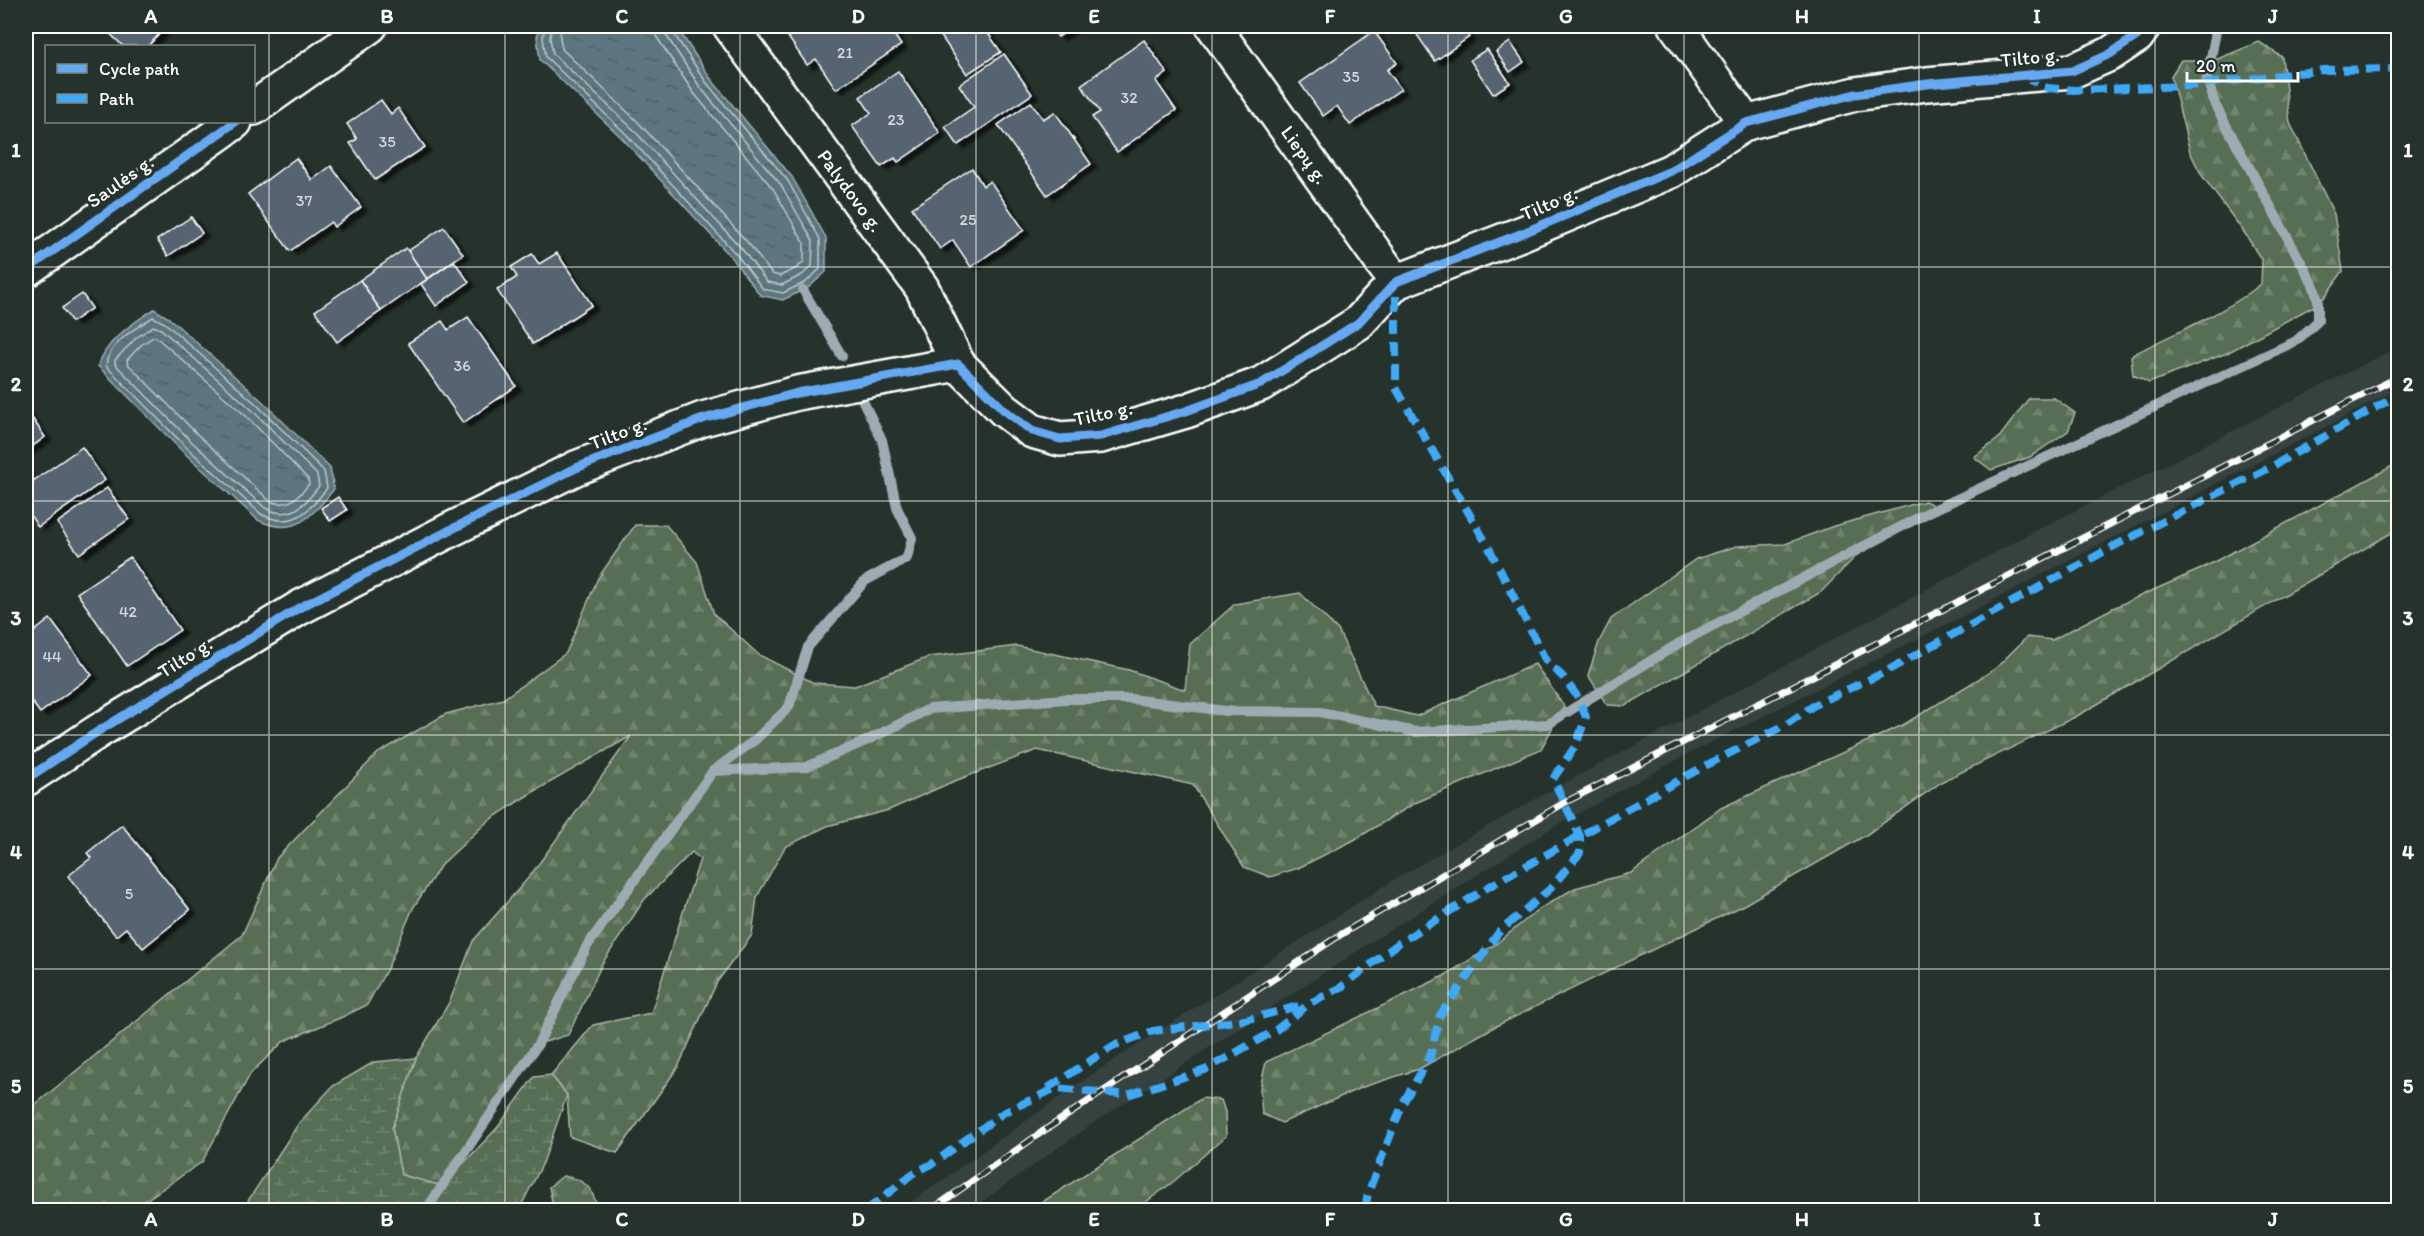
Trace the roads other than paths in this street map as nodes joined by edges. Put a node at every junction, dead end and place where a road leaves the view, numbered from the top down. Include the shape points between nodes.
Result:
1 (370, 26) edge
2 (730, 26) edge
3 (1213, 26) edge
4 (1676, 26) edge
5 (2144, 26) edge
6 (255, 107) edge
7 (234, 123) edge
8 (1746, 123) junction
9 (26, 270) edge
10 (1396, 282) junction
11 (958, 364) junction
12 (26, 779) edge

1 - 6 street
2 - 11 street, Palydovo g. via 922,288
3 - 10 street, Liepų g.
4 - 8 street
5 - 8 street, Tilto g. via 2137,36 2110,54 2072,71 1855,94
7 - 9 street, Saulės g.
8 - 10 street, Tilto g. via 1671,171
10 - 11 street, Tilto g. via 1358,323 1261,384 1101,435 1060,439 1032,430 1004,410
11 - 12 street, Tilto g. via 787,396 703,419 576,468 299,608

